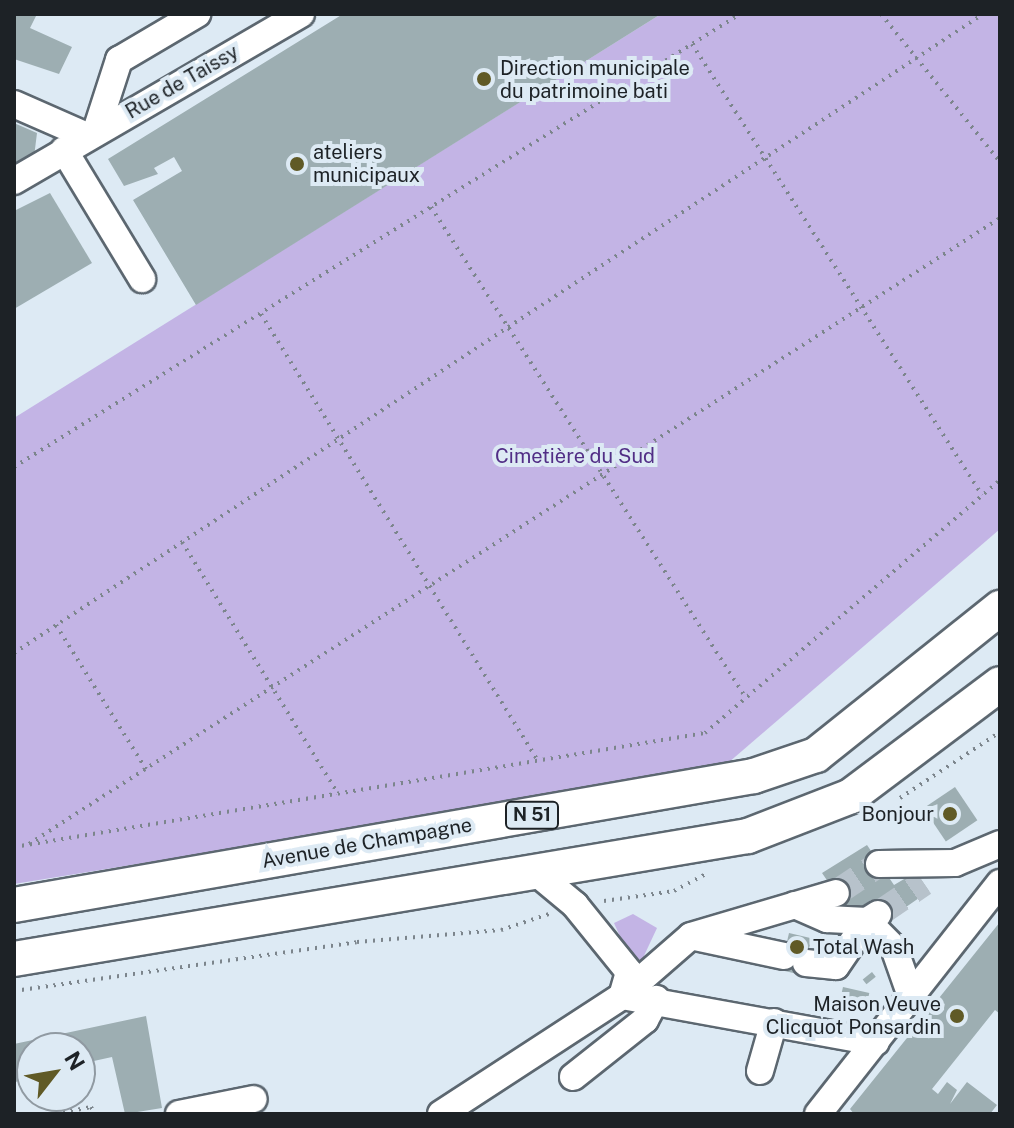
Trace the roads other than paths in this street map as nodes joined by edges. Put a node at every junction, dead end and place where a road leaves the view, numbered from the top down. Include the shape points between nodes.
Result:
1 (197, 14) edge
2 (301, 14) edge
3 (14, 104) edge
4 (91, 133) junction
5 (64, 150) junction
6 (14, 181) edge
7 (142, 279) dead end
8 (1000, 608) edge
9 (993, 692) edge
10 (1000, 844) edge
11 (955, 863) junction
12 (879, 864) tunnel mouth
13 (539, 875) junction
14 (924, 883) tunnel mouth
15 (1000, 883) edge
16 (836, 893) tunnel mouth
17 (14, 905) edge
18 (795, 905) junction
19 (874, 917) junction
20 (691, 936) junction
21 (14, 959) edge
22 (622, 996) junction
23 (911, 996) junction
24 (656, 999) junction
25 (774, 1022) junction
26 (876, 1042) junction
27 (760, 1071) dead end
28 (573, 1077) dead end
29 (254, 1099) dead end
30 (179, 1114) edge
31 (441, 1114) edge
32 (818, 1114) edge

1 - 4 street via 119,60
2 - 4 street, Rue de Taissy
3 - 4 street
4 - 5 street, Rue de Taissy
5 - 6 street, Rue de Taissy
5 - 7 street
8 - 17 main road, Avenue de Champagne / N 51 via 816,755 754,776
9 - 13 main road via 893,770 802,818 710,845
10 - 11 street
11 - 12 street
11 - 14 street
13 - 21 main road
13 - 22 street via 575,905 629,972
15 - 23 street
16 - 18 street
18 - 19 street via 827,919
18 - 20 street
19 - 20 street via 836,966
19 - 23 street via 894,948
20 - 22 street
22 - 24 street
22 - 31 street
23 - 26 street
24 - 25 street
24 - 28 street via 645,1020
25 - 26 street
25 - 27 street
26 - 32 street
29 - 30 street

